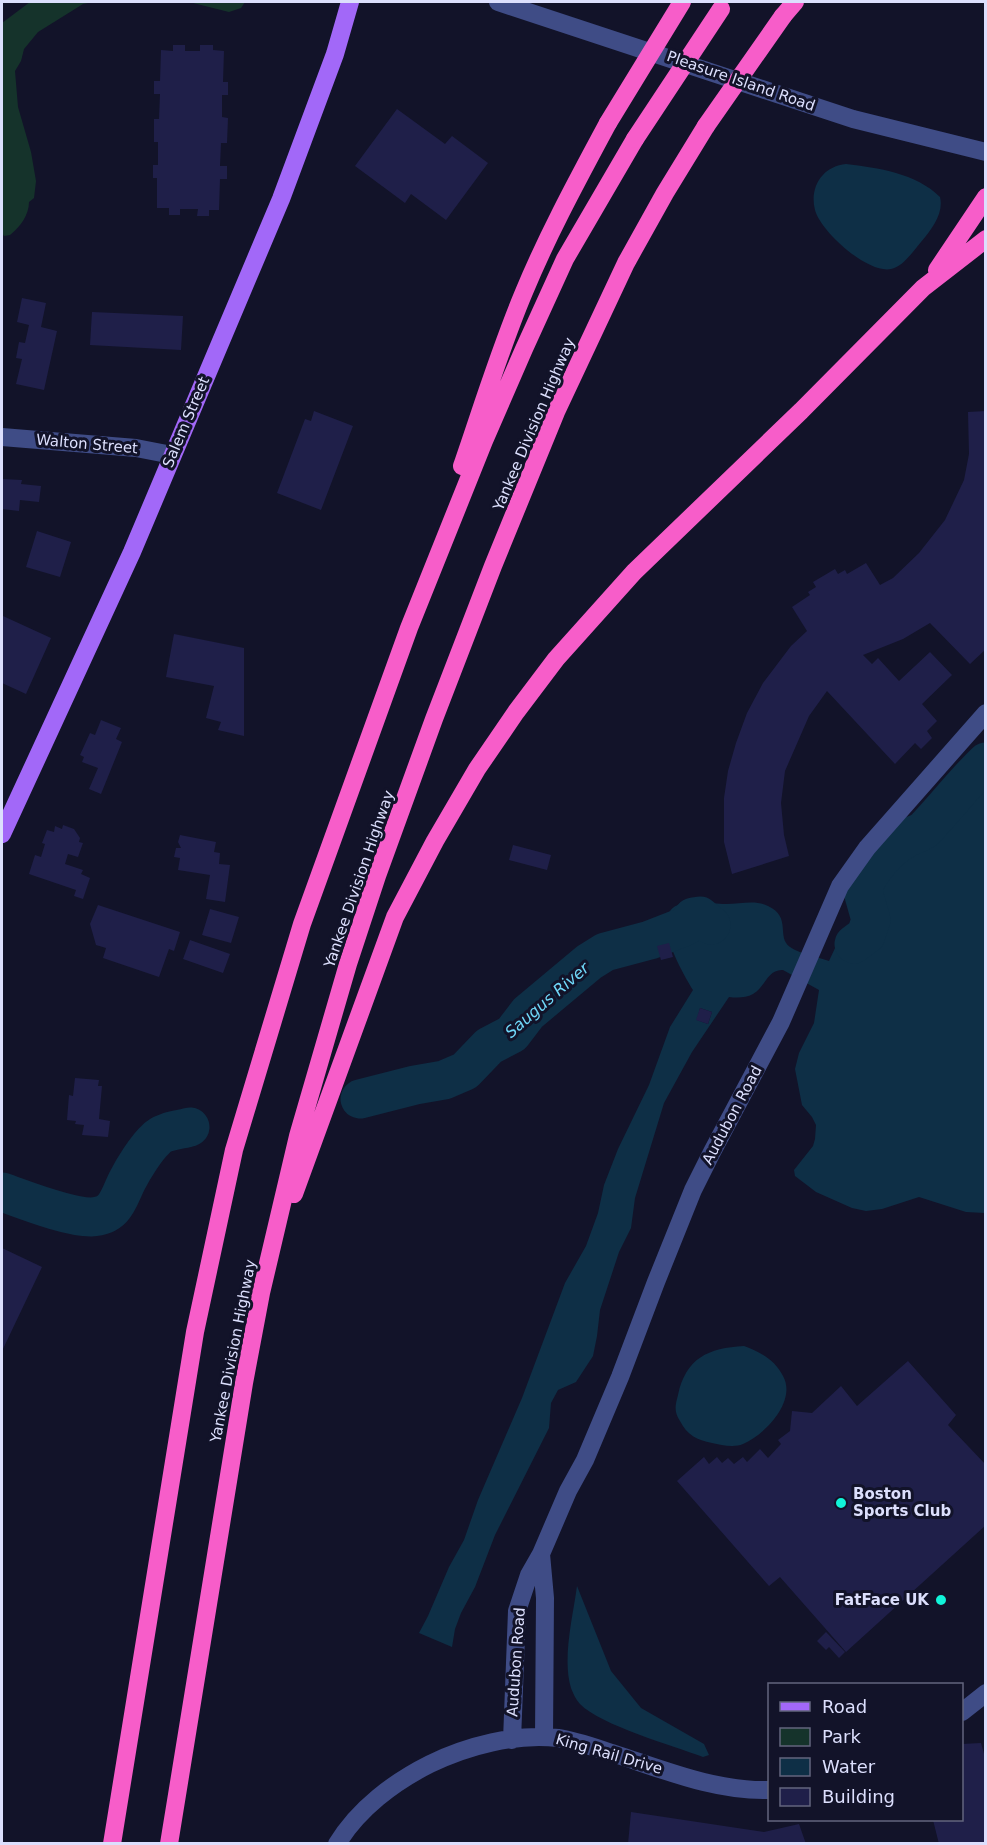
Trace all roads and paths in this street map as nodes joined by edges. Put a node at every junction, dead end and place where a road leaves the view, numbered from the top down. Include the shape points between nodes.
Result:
1 (350, 2) edge
2 (498, 2) edge
3 (682, 2) edge
4 (795, 2) edge
5 (723, 5) edge
6 (986, 152) edge
7 (986, 196) edge
8 (986, 239) edge
9 (923, 288) junction
10 (2, 437) edge
11 (172, 455) junction
12 (409, 628) junction
13 (986, 713) edge
14 (2, 834) edge
15 (266, 1269) junction
16 (541, 1554) junction
17 (986, 1693) edge
18 (963, 1711) edge
19 (544, 1737) junction
20 (512, 1740) junction
21 (768, 1790) edge
22 (112, 1844) edge
23 (169, 1844) edge
24 (337, 1844) edge

1 - 11 main road, Salem Street via 285,188
2 - 6 street, Pleasure Island Road via 853,119
3 - 12 highway, bridge via 563,206 512,322
4 - 15 highway, Yankee Division Highway, bridge via 706,126 626,263 520,500 377,876 324,1042
5 - 12 highway, bridge via 635,139 556,279
7 - 9 highway
8 - 9 highway
9 - 15 highway via 594,614 556,658 477,769 395,917
10 - 11 street, Walton Street via 136,448
11 - 14 main road, Salem Street
12 - 22 highway via 302,924 234,1150 195,1332
13 - 16 street, Audubon Road via 867,848 840,886 781,1022 693,1190 616,1388
15 - 23 highway, Yankee Division Highway via 242,1393
16 - 19 street, Audubon Road via 545,1598
16 - 20 street, Audubon Road via 529,1575 518,1611
17 - 18 street
19 - 20 street, King Rail Drive
19 - 21 street, King Rail Drive via 573,1741 736,1789
20 - 24 street, King Rail Drive via 448,1755 413,1773 382,1794

